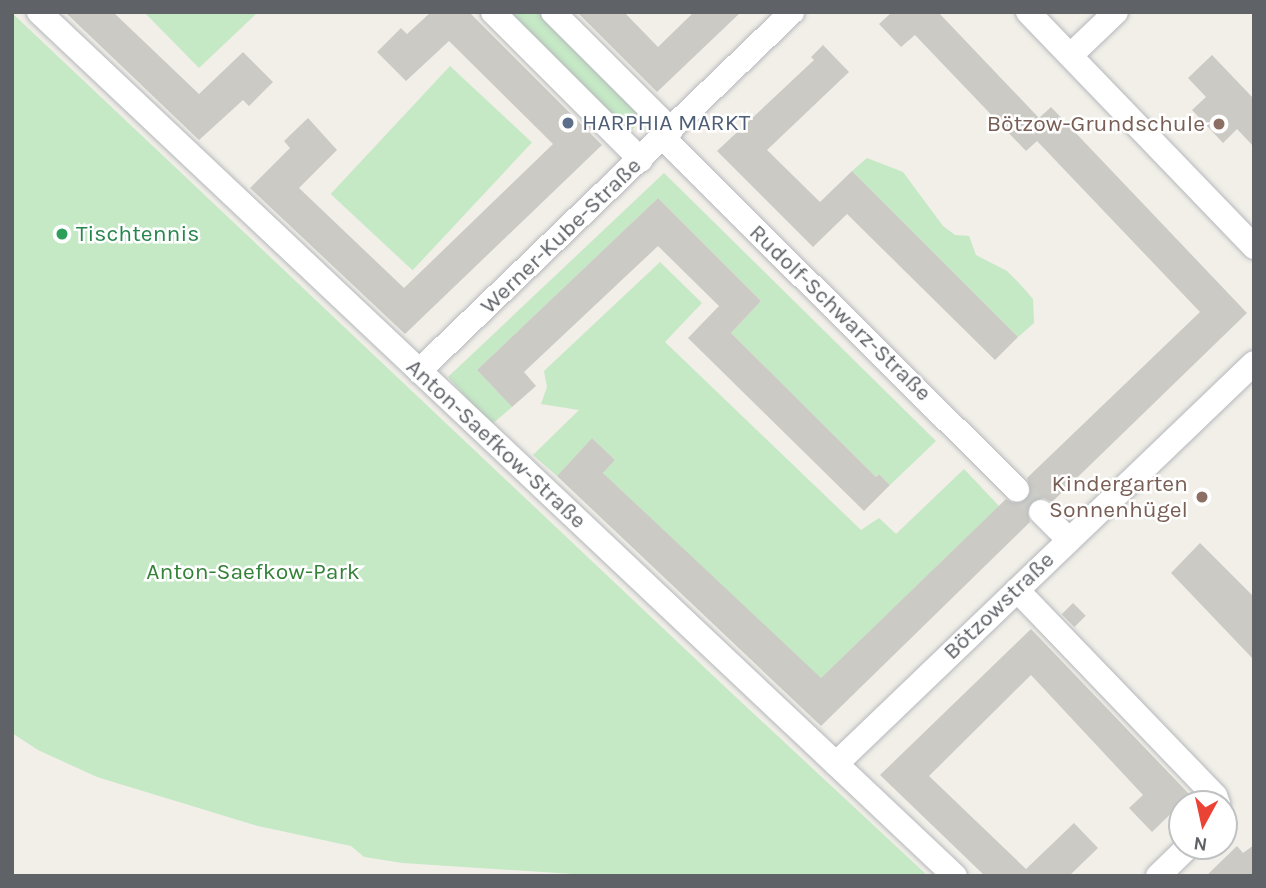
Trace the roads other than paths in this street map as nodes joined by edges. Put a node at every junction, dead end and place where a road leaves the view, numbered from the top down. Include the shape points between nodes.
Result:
1 (39, 12) edge
2 (493, 12) edge
3 (553, 12) edge
4 (792, 12) edge
5 (1028, 12) edge
6 (1116, 12) edge
7 (1071, 55) junction
8 (667, 134) junction
9 (641, 160) junction
10 (1254, 247) edge
11 (1254, 363) edge
12 (419, 371) junction
13 (1017, 489) tunnel mouth
14 (1041, 512) tunnel mouth
15 (1068, 539) junction
16 (1017, 590) junction
17 (836, 764) junction
18 (1209, 790) edge
19 (1175, 860) edge
20 (954, 876) edge
21 (1158, 876) edge

1 - 12 street, Anton-Saefkow-Straße
2 - 9 street
3 - 8 street, Rudolf-Schwarz-Straße
4 - 8 street, Werner-Kube-Straße
5 - 7 street
6 - 7 street
7 - 10 street
8 - 9 street, Werner-Kube-Straße
8 - 13 street, Rudolf-Schwarz-Straße
9 - 12 street, Werner-Kube-Straße
11 - 15 street, Bötzowstraße
12 - 17 street, Anton-Saefkow-Straße
14 - 15 street
15 - 16 street, Bötzowstraße
16 - 17 street, Bötzowstraße
16 - 18 street
17 - 20 street, Anton-Saefkow-Straße
19 - 21 street

